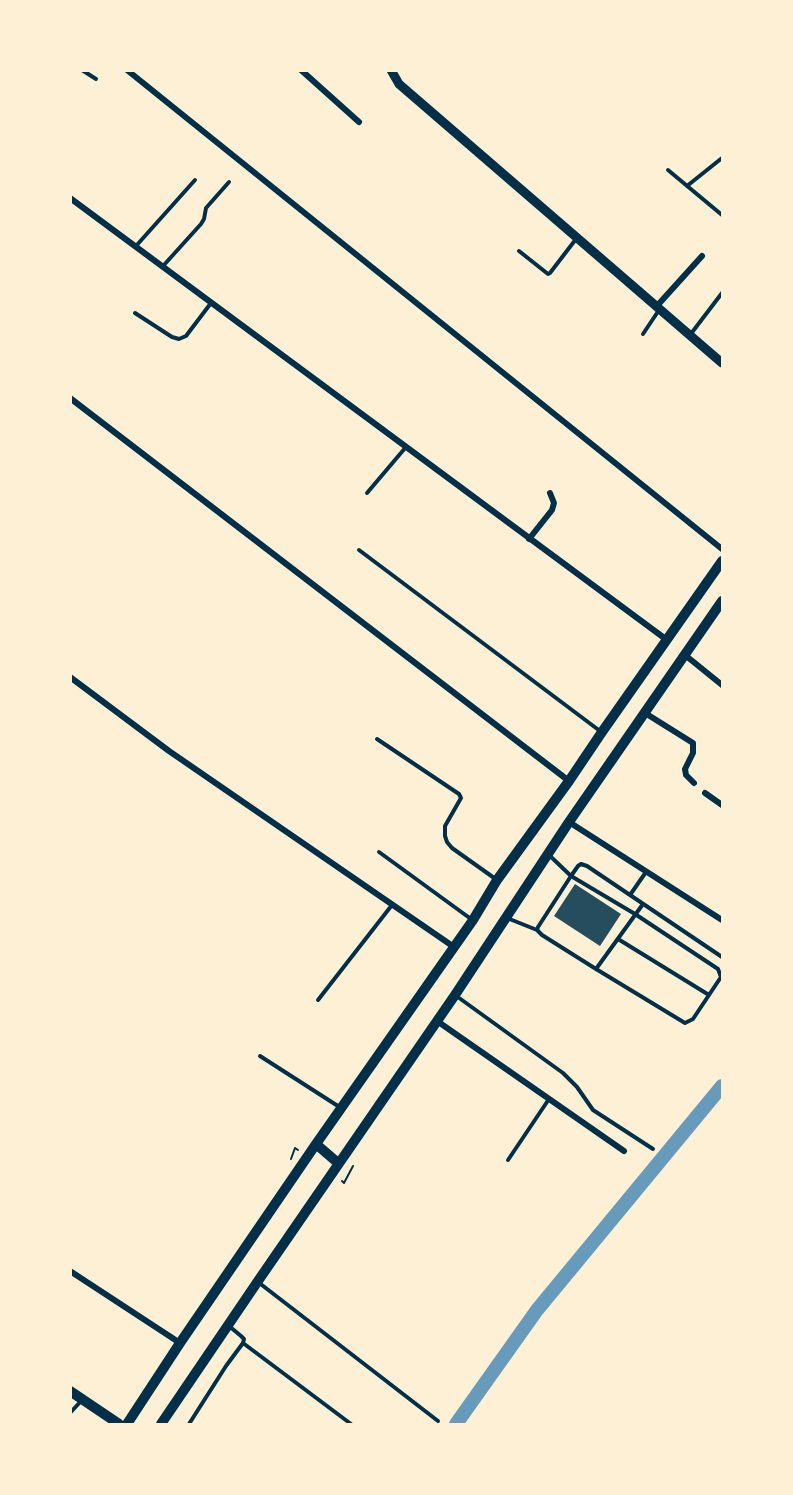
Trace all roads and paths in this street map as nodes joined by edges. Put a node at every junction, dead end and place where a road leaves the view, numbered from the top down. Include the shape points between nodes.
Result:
1 (82, 70) edge
2 (128, 70) edge
3 (301, 70) edge
4 (391, 70) edge
5 (96, 79) dead end
6 (359, 122) dead end
7 (723, 158) edge
8 (668, 170) dead end
9 (195, 180) dead end
10 (229, 182) dead end
11 (687, 186) junction
12 (70, 198) edge
13 (723, 215) edge
14 (576, 238) junction
15 (136, 247) junction
16 (519, 251) dead end
17 (702, 256) dead end
18 (163, 267) junction
19 (723, 293) edge
20 (211, 303) junction
21 (658, 308) junction
22 (135, 313) dead end
23 (643, 334) dead end
24 (689, 335) junction
25 (723, 363) edge
26 (70, 398) edge
27 (406, 447) junction
28 (367, 493) dead end
29 (550, 493) dead end
30 (530, 539) junction
31 (723, 549) edge
32 (358, 550) dead end
33 (723, 561) edge
34 (723, 601) edge
35 (667, 641) junction
36 (685, 655) junction
37 (70, 677) edge
38 (723, 685) edge
39 (645, 713) junction
40 (602, 732) junction
41 (377, 739) dead end
42 (569, 781) junction
43 (694, 783) dead end
44 (705, 793) dead end
45 (723, 805) edge
46 (569, 822) junction
47 (379, 852) dead end
48 (548, 854) junction
49 (646, 871) junction
50 (571, 876) junction
51 (497, 880) junction
52 (630, 895) junction
53 (643, 904) junction
54 (392, 905) junction
55 (635, 914) junction
56 (506, 917) junction
57 (473, 920) junction
58 (723, 920) edge
59 (537, 930) junction
60 (618, 939) junction
61 (454, 947) junction
62 (723, 957) edge
63 (596, 969) junction
64 (455, 995) junction
65 (710, 995) junction
66 (318, 1000) dead end
67 (436, 1020) junction
68 (260, 1056) dead end
69 (549, 1099) junction
70 (341, 1108) junction
71 (316, 1144) junction
72 (295, 1148) dead end
73 (653, 1149) dead end
74 (624, 1151) dead end
75 (305, 1155) dead end
76 (508, 1160) dead end
77 (354, 1162) dead end
78 (338, 1163) junction
79 (334, 1176) dead end
80 (70, 1271) edge
81 (258, 1281) junction
82 (228, 1326) junction
83 (180, 1343) junction
84 (243, 1343) junction
85 (70, 1391) edge
86 (83, 1400) junction
87 (70, 1413) edge
88 (438, 1421) dead end
89 (119, 1425) edge
90 (127, 1425) edge
91 (161, 1425) edge
92 (189, 1425) edge
93 (351, 1425) edge

1 - 5 lane
2 - 31 street
3 - 6 street
4 - 14 street via 399,84
7 - 11 lane
8 - 11 lane
9 - 15 lane
10 - 18 lane via 206,208 201,224
11 - 13 lane
12 - 15 street
14 - 16 lane via 548,274
14 - 21 street
15 - 18 street
17 - 21 street
18 - 20 street
19 - 24 lane
20 - 22 lane via 186,336 179,339
20 - 27 street
21 - 23 lane
21 - 24 street
24 - 25 street
26 - 42 street
27 - 28 lane
27 - 30 street
29 - 30 street via 552,510
30 - 35 street
32 - 40 lane
33 - 35 main road
34 - 36 main road
35 - 40 main road
36 - 38 street
36 - 39 main road
37 - 54 street via 169,751
39 - 43 street via 691,741 693,753 685,770
39 - 46 main road
40 - 42 main road
41 - 51 lane via 459,794 461,798 445,826 447,842
42 - 51 main road
44 - 45 street
46 - 48 main road
46 - 49 street
47 - 57 lane
48 - 50 lane
48 - 56 main road
49 - 52 lane
49 - 58 street
50 - 52 lane via 581,864
50 - 55 lane
50 - 59 lane
51 - 57 main road
52 - 53 lane
53 - 55 lane
53 - 62 lane
54 - 61 street
54 - 66 lane
55 - 60 lane
55 - 65 lane via 718,969 721,977
56 - 59 lane
56 - 64 main road
57 - 61 main road
59 - 63 lane
60 - 63 lane
60 - 65 lane
61 - 70 main road
63 - 65 lane via 685,1023 693,1019
64 - 67 main road
64 - 73 lane via 563,1073 593,1110
67 - 69 street
67 - 78 main road
68 - 70 lane
69 - 74 street
69 - 76 lane
70 - 71 main road
71 - 78 main road
71 - 83 main road
72 - 75 path
77 - 79 path via 344,1183
78 - 81 main road
80 - 83 street
81 - 82 main road
81 - 88 lane
82 - 84 lane via 244,1339
82 - 91 main road
83 - 90 main road
84 - 92 lane
84 - 93 lane
85 - 86 main road
86 - 87 lane
86 - 89 main road

